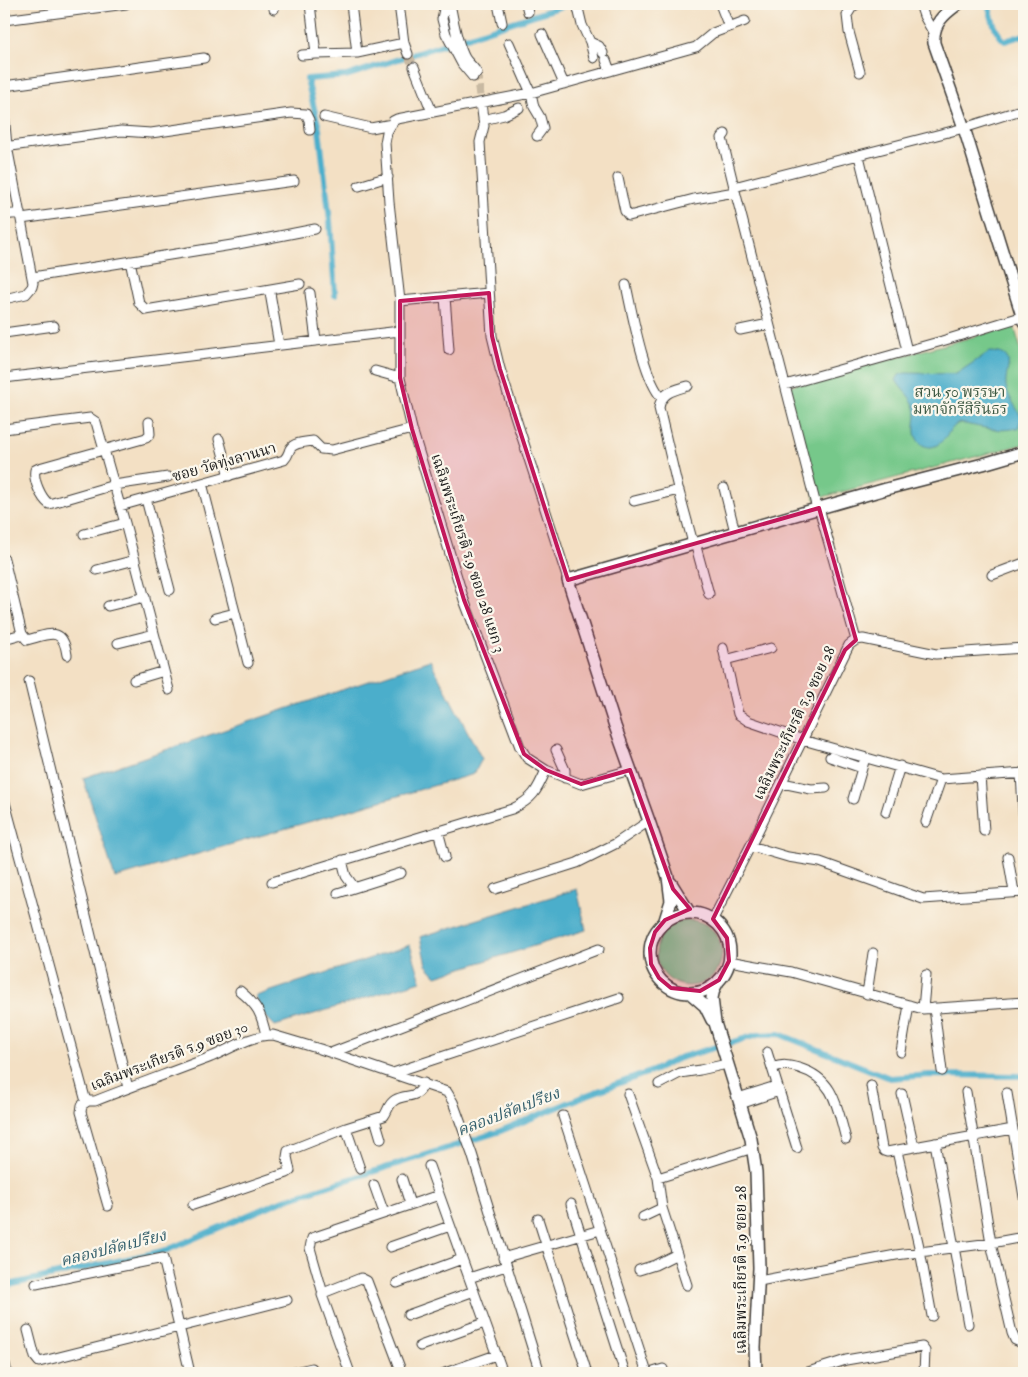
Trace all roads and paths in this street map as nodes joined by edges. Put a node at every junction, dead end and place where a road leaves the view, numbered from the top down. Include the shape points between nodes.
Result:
1 (126, 4) edge
2 (310, 4) edge
3 (351, 4) edge
4 (399, 4) edge
5 (445, 4) edge
6 (450, 4) edge
7 (498, 4) edge
8 (720, 4) edge
9 (857, 4) edge
10 (920, 4) edge
11 (958, 4) edge
12 (578, 8) edge
13 (4, 20) edge
14 (745, 21) dead end
15 (502, 23) dead end
16 (729, 27) junction
17 (542, 34) dead end
18 (933, 35) junction
19 (453, 38) junction
20 (590, 42) junction
21 (404, 43) junction
22 (509, 43) dead end
23 (357, 53) junction
24 (316, 54) junction
25 (408, 54) tunnel mouth
26 (302, 55) dead end
27 (204, 58) dead end
28 (414, 67) tunnel mouth
29 (610, 71) junction
30 (860, 72) dead end
31 (600, 74) junction
32 (475, 75) tunnel mouth
33 (564, 84) junction
34 (4, 86) edge
35 (531, 93) junction
36 (481, 103) junction
37 (519, 108) dead end
38 (1024, 109) edge
39 (432, 112) junction
40 (4, 114) edge
41 (324, 116) dead end
42 (483, 120) junction
43 (392, 124) junction
44 (964, 128) junction
45 (310, 130) dead end
46 (725, 134) dead end
47 (537, 136) dead end
48 (5, 146) edge
49 (858, 156) junction
50 (388, 177) junction
51 (618, 178) dead end
52 (294, 181) dead end
53 (358, 186) dead end
54 (735, 190) junction
55 (4, 215) edge
56 (21, 216) junction
57 (315, 229) dead end
58 (130, 261) junction
59 (32, 277) junction
60 (300, 284) dead end
61 (626, 285) dead end
62 (270, 293) dead end
63 (310, 293) dead end
64 (489, 293) junction
65 (445, 297) junction
66 (4, 299) edge
67 (400, 301) junction
68 (1024, 318) edge
69 (769, 324) junction
70 (54, 326) dead end
71 (740, 330) dead end
72 (400, 331) junction
73 (4, 332) edge
74 (316, 341) junction
75 (279, 345) junction
76 (449, 350) dead end
77 (907, 350) junction
78 (375, 371) dead end
79 (4, 378) edge
80 (400, 378) junction
81 (785, 385) junction
82 (688, 386) dead end
83 (662, 398) junction
84 (149, 422) dead end
85 (4, 429) edge
86 (412, 429) junction
87 (219, 439) dead end
88 (105, 450) junction
89 (1024, 452) edge
90 (168, 476) dead end
91 (229, 476) junction
92 (202, 483) junction
93 (114, 485) junction
94 (724, 488) dead end
95 (679, 490) junction
96 (146, 499) junction
97 (634, 501) dead end
98 (120, 506) junction
99 (818, 508) junction
100 (125, 523) junction
101 (735, 532) junction
102 (84, 534) dead end
103 (694, 543) junction
104 (4, 559) edge
105 (135, 560) junction
106 (1024, 563) edge
107 (96, 570) dead end
108 (992, 575) dead end
109 (568, 580) junction
110 (170, 590) dead end
111 (710, 594) dead end
112 (144, 597) junction
113 (108, 606) dead end
114 (235, 613) junction
115 (215, 618) dead end
116 (22, 634) junction
117 (154, 634) junction
118 (4, 639) edge
119 (856, 640) junction
120 (118, 643) dead end
121 (723, 648) dead end
122 (771, 648) dead end
123 (1024, 648) edge
124 (67, 656) dead end
125 (725, 660) junction
126 (248, 663) dead end
127 (164, 671) junction
128 (134, 680) dead end
129 (29, 681) dead end
130 (169, 690) dead end
131 (803, 740) junction
132 (556, 750) dead end
133 (830, 758) dead end
134 (865, 758) junction
135 (900, 766) junction
136 (862, 768) junction
137 (546, 770) junction
138 (630, 770) junction
139 (1022, 773) edge
140 (980, 776) junction
141 (565, 778) junction
142 (941, 778) junction
143 (782, 783) junction
144 (826, 788) dead end
145 (853, 798) dead end
146 (4, 800) edge
147 (886, 812) dead end
148 (650, 821) junction
149 (926, 822) dead end
150 (1024, 825) edge
151 (438, 831) junction
152 (984, 831) dead end
153 (751, 846) junction
154 (445, 857) dead end
155 (1008, 857) dead end
156 (342, 860) junction
157 (401, 873) dead end
158 (668, 877) junction
159 (272, 882) dead end
160 (354, 887) junction
161 (495, 889) dead end
162 (338, 892) dead end
163 (1014, 892) junction
164 (1024, 892) edge
165 (689, 912) junction
166 (712, 919) junction
167 (665, 920) junction
168 (599, 948) dead end
169 (873, 952) dead end
170 (729, 962) junction
171 (926, 975) dead end
172 (719, 980) junction
173 (240, 991) dead end
174 (690, 993) junction
175 (867, 994) junction
176 (619, 998) dead end
177 (1024, 1002) edge
178 (909, 1005) junction
179 (923, 1008) junction
180 (934, 1008) junction
181 (715, 1023) junction
182 (266, 1035) junction
183 (331, 1052) junction
184 (767, 1052) dead end
185 (901, 1052) dead end
186 (726, 1060) junction
187 (772, 1068) junction
188 (942, 1071) dead end
189 (392, 1073) junction
190 (424, 1083) junction
191 (659, 1084) dead end
192 (871, 1086) dead end
193 (128, 1088) junction
194 (778, 1089) junction
195 (966, 1092) dead end
196 (1007, 1093) dead end
197 (628, 1094) dead end
198 (902, 1094) dead end
199 (88, 1101) junction
200 (739, 1101) junction
201 (563, 1116) dead end
202 (375, 1118) junction
203 (346, 1128) junction
204 (1013, 1129) junction
205 (974, 1135) junction
206 (846, 1139) dead end
207 (381, 1140) dead end
208 (935, 1143) junction
209 (753, 1148) junction
210 (797, 1148) dead end
211 (914, 1148) junction
212 (897, 1151) junction
213 (429, 1166) dead end
214 (360, 1169) dead end
215 (658, 1178) junction
216 (402, 1179) dead end
217 (374, 1185) dead end
218 (439, 1195) junction
219 (1024, 1198) edge
220 (410, 1204) junction
221 (571, 1204) dead end
222 (193, 1205) dead end
223 (108, 1206) dead end
224 (662, 1208) junction
225 (384, 1213) junction
226 (643, 1217) dead end
227 (538, 1219) dead end
228 (450, 1226) junction
229 (600, 1230) junction
230 (581, 1235) junction
231 (1024, 1237) edge
232 (991, 1243) junction
233 (547, 1246) junction
234 (390, 1248) dead end
235 (954, 1248) junction
236 (920, 1251) junction
237 (677, 1254) junction
238 (462, 1259) junction
239 (505, 1262) junction
240 (639, 1270) dead end
241 (469, 1278) junction
242 (759, 1281) junction
243 (397, 1283) dead end
244 (36, 1284) dead end
245 (687, 1285) dead end
246 (474, 1291) junction
247 (325, 1292) junction
248 (287, 1300) dead end
249 (408, 1315) dead end
250 (932, 1316) dead end
251 (484, 1323) junction
252 (968, 1324) dead end
253 (180, 1326) junction
254 (28, 1330) dead end
255 (1024, 1344) edge
256 (420, 1346) dead end
257 (496, 1355) junction
258 (4, 1360) edge
259 (312, 1368) dead end
260 (663, 1369) dead end
261 (7, 1373) edge
262 (190, 1373) edge
263 (290, 1373) edge
264 (350, 1373) edge
265 (402, 1373) edge
266 (445, 1373) edge
267 (502, 1373) edge
268 (540, 1373) edge
269 (587, 1373) edge
270 (626, 1373) edge
271 (648, 1373) edge
272 (756, 1373) edge
273 (805, 1373) edge
274 (924, 1373) edge

1 - 13 street
2 - 24 street
3 - 23 street
4 - 21 street
5 - 19 street via 443,26 446,34
6 - 19 street
7 - 15 street
8 - 16 street
9 - 30 street via 847,15
10 - 18 street
11 - 18 main road via 941,17
12 - 20 street
14 - 16 street
16 - 29 street via 713,33 696,47
17 - 33 street
18 - 44 main road
19 - 32 street via 462,64
20 - 29 street via 599,46
20 - 31 street
21 - 23 street
21 - 25 street
22 - 35 street
23 - 24 street
24 - 26 street
27 - 34 street
28 - 39 street
29 - 31 street
31 - 33 street
33 - 35 street
35 - 36 street
35 - 47 street via 543,128
36 - 39 street
36 - 42 street
37 - 42 street
38 - 44 street
39 - 43 street via 397,119
40 - 48 street
41 - 43 street via 371,128
42 - 64 street via 480,142
43 - 50 street, เฉลิมพระเกียรติ ร.9 ซอย 28 แยก 3 via 385,143
44 - 49 street
44 - 68 main road
45 - 48 street via 306,114 291,113 150,133 122,131
46 - 54 street via 722,138
48 - 56 street
49 - 54 street
49 - 77 street
50 - 53 street
50 - 67 street, เฉลิมพระเกียรติ ร.9 ซอย 28 แยก 3
51 - 54 street via 629,216
52 - 56 street
54 - 69 street
55 - 56 street
56 - 59 street
57 - 58 street
58 - 59 street
58 - 60 street via 139,303 146,310
59 - 66 street via 32,287 26,294
61 - 83 street via 651,382
62 - 75 street
63 - 74 street
64 - 65 street
64 - 109 street via 492,336 500,369
65 - 67 street
65 - 76 street
67 - 72 street, เฉลิมพระเกียรติ ร.9 ซอย 28 แยก 3
68 - 77 street
69 - 71 street
69 - 81 street
70 - 73 street
72 - 74 street
72 - 80 street, เฉลิมพระเกียรติ ร.9 ซอย 28 แยก 3
74 - 75 street
75 - 79 street
77 - 81 street
78 - 80 street
80 - 86 street, เฉลิมพระเกียรติ ร.9 ซอย 28 แยก 3
81 - 99 street
82 - 83 street
83 - 95 street via 659,408
84 - 88 street via 150,434 146,438
85 - 88 street via 90,418 96,422
86 - 91 street, ซอย วัดทุ่งลานนา via 332,450 321,449 313,441 297,444 284,460
86 - 137 street, เฉลิมพระเกียรติ ร.9 ซอย 28 แยก 3 via 464,600 520,747 527,758
87 - 91 street
88 - 93 street
88 - 93 street via 39,468 34,477 43,499 49,504
89 - 99 main road
90 - 93 street
91 - 92 street, ซอย วัดทุ่งลานนา
92 - 96 street, ซอย วัดทุ่งลานนา
92 - 114 street
93 - 98 street
94 - 101 street
95 - 97 street
95 - 103 street
96 - 98 street, ซอย วัดทุ่งลานนา
96 - 110 street
98 - 100 street
99 - 101 main road
99 - 119 street
100 - 102 street
100 - 105 street
101 - 103 main road
103 - 109 main road
103 - 111 street
104 - 116 street
105 - 107 street
105 - 112 street
106 - 108 street
109 - 138 main road
112 - 113 street
112 - 117 street
114 - 115 street
114 - 126 street
116 - 118 street
116 - 124 street via 27,640 56,634 63,639
117 - 120 street
117 - 127 street
119 - 123 street, เฉลิมพระเกียรติ ร.9 ซอย 28 via 872,640 936,654
119 - 131 street, เฉลิมพระเกียรติ ร.9 ซอย 28 via 845,650
121 - 125 street
122 - 125 street
125 - 131 street via 735,706 741,718
127 - 128 street
127 - 130 street
129 - 193 street
131 - 134 street
131 - 143 street, เฉลิมพระเกียรติ ร.9 ซอย 28
132 - 141 street
133 - 136 street
134 - 135 street
134 - 136 street
135 - 142 street
135 - 147 street
136 - 145 street
137 - 141 street, เฉลิมพระเกียรติ ร.9 ซอย 28 แยก 3
137 - 151 street via 537,790 523,804
138 - 141 street, เฉลิมพระเกียรติ ร.9 ซอย 28 แยก 3 via 581,784
138 - 148 main road
139 - 140 street
139 - 150 street
140 - 142 street
140 - 152 street
142 - 149 street
143 - 144 street via 811,789
143 - 153 street, เฉลิมพระเกียรติ ร.9 ซอย 28
146 - 199 street, เฉลิมพระเกียรติ ร.9 ซอย 30 via 83,1095
148 - 158 main road
148 - 161 street via 577,863
151 - 154 street
151 - 156 street
153 - 163 street via 820,862 924,899
153 - 166 street, เฉลิมพระเกียรติ ร.9 ซอย 28
155 - 163 street
156 - 159 street
156 - 160 street via 346,876
157 - 160 street
158 - 165 main road
158 - 167 main road via 670,901
160 - 162 street
163 - 164 street
165 - 166 main road
165 - 167 main road
166 - 170 main road via 727,938
167 - 174 main road, เฉลิมพระเกียรติ ร.9 ซอย 28 via 652,940 651,964 664,984
168 - 183 street
169 - 175 street
170 - 172 main road, เฉลิมพระเกียรติ ร.9 ซอย 28
170 - 175 street via 791,972
171 - 179 street
172 - 174 main road via 707,989
172 - 181 main road, เฉลิมพระเกียรติ ร.9 ซอย 28 via 712,998
173 - 182 street via 254,1002
174 - 181 main road, เฉลิมพระเกียรติ ร.9 ซอย 28
175 - 178 street
176 - 189 street
177 - 180 street
178 - 179 street
178 - 185 street
179 - 180 street
180 - 188 street
181 - 186 main road, เฉลิมพระเกียรติ ร.9 ซอย 28
182 - 183 street, เฉลิมพระเกียรติ ร.9 ซอย 30
182 - 193 street, เฉลิมพระเกียรติ ร.9 ซอย 30
183 - 189 street, เฉลิมพระเกียรติ ร.9 ซอย 30
184 - 187 street
186 - 191 street via 700,1070 680,1073
186 - 200 main road, เฉลิมพระเกียรติ ร.9 ซอย 28
187 - 194 street
187 - 206 street via 786,1064 818,1076 834,1097
189 - 190 street, เฉลิมพระเกียรติ ร.9 ซอย 30
190 - 202 street via 417,1094 394,1100 384,1116
190 - 239 street, เฉลิมพระเกียรติ ร.9 ซอย 30 via 447,1092 453,1102
192 - 212 street via 882,1148 887,1152
193 - 199 street, เฉลิมพระเกียรติ ร.9 ซอย 30
194 - 200 street
194 - 210 street
195 - 205 street
196 - 204 street
197 - 215 street
198 - 211 street
199 - 223 street via 82,1104 82,1112
200 - 209 main road, เฉลิมพระเกียรติ ร.9 ซอย 28
201 - 229 street
202 - 203 street
202 - 207 street
203 - 214 street
203 - 222 street via 288,1151 290,1170 287,1173
204 - 205 street
204 - 219 street
205 - 208 street
205 - 232 street
208 - 211 street
208 - 235 street
209 - 215 street
209 - 242 main road, เฉลิมพระเกียรติ ร.9 ซอย 28
211 - 212 street
212 - 236 street
213 - 218 street
215 - 224 street
216 - 220 street
217 - 225 street
218 - 220 street
218 - 228 street
220 - 225 street
221 - 230 street
224 - 226 street
224 - 237 street
225 - 247 street via 312,1238 310,1248
227 - 233 street
228 - 234 street
228 - 238 street
229 - 230 street
229 - 271 street
230 - 233 street
230 - 270 street
231 - 232 street
232 - 235 street
232 - 255 street via 1012,1333 1015,1340
233 - 239 street
233 - 269 street
235 - 236 street
235 - 252 street
236 - 242 street
236 - 250 street
237 - 240 street
237 - 245 street
238 - 241 street
238 - 243 street
239 - 241 street
239 - 268 street, เฉลิมพระเกียรติ ร.9 ซอย 30
241 - 246 street
242 - 272 main road, เฉลิมพระเกียรติ ร.9 ซอย 28
244 - 253 street via 163,1258
246 - 249 street
246 - 251 street
247 - 264 street via 322,1297
247 - 265 street via 360,1278 367,1281
248 - 253 street
251 - 256 street
251 - 257 street
253 - 254 street via 39,1362
253 - 262 street
257 - 266 street
257 - 267 street
258 - 261 street
259 - 263 street
260 - 271 street
273 - 274 street via 846,1360 922,1347 925,1351

